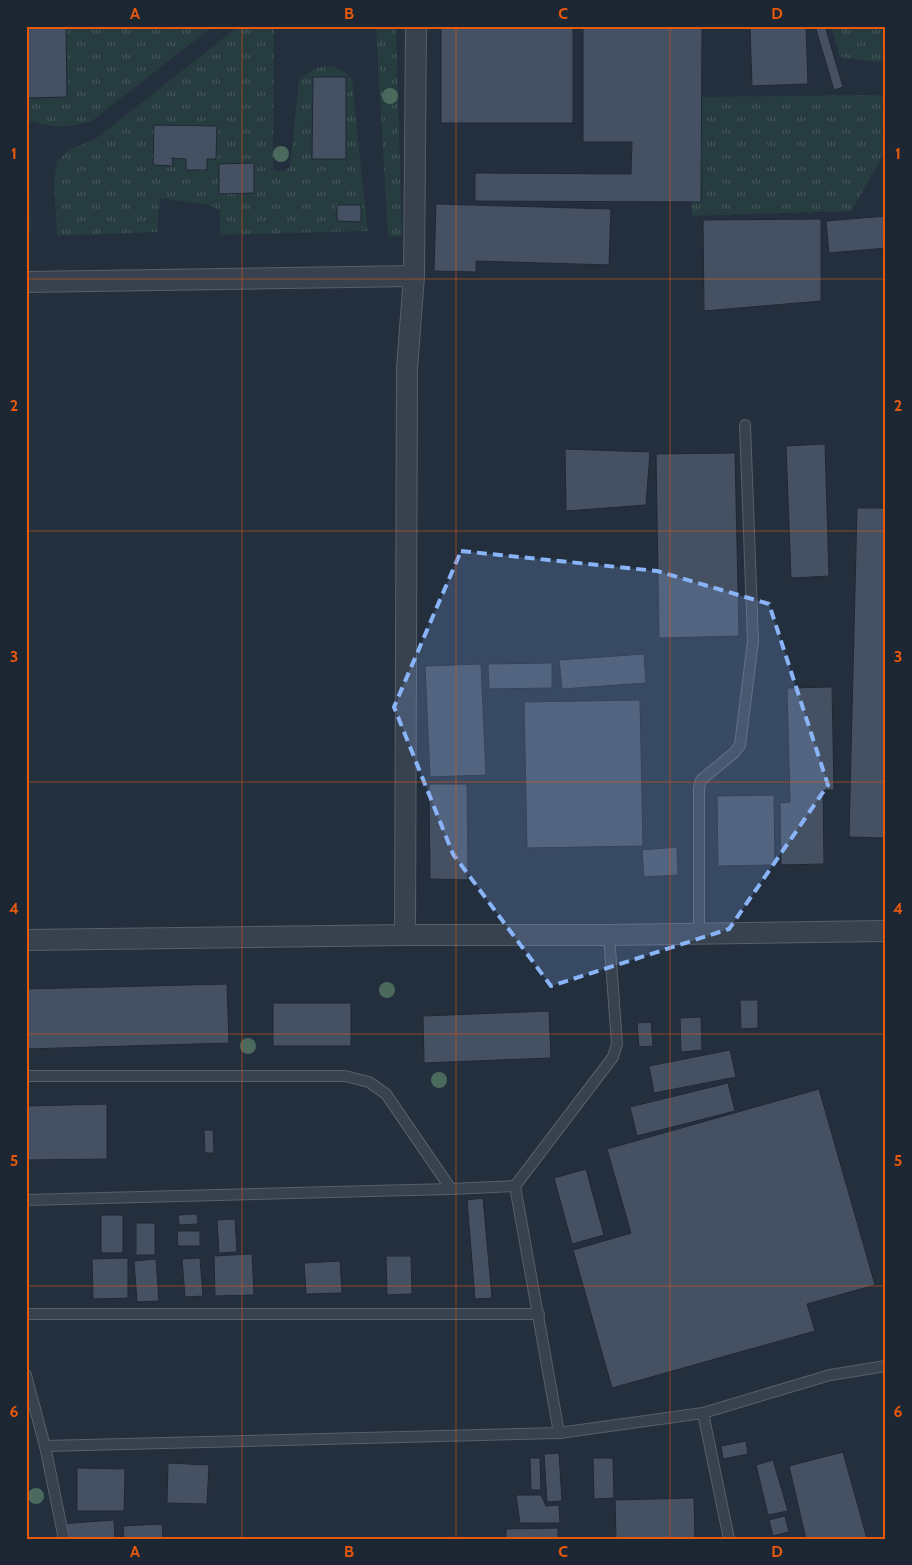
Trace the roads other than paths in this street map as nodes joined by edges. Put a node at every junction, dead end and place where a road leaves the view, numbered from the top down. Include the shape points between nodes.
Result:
1 (416, 26) edge
2 (414, 276) junction
3 (26, 282) edge
4 (745, 425) dead end
5 (886, 931) edge
6 (699, 934) junction
7 (405, 935) junction
8 (609, 935) junction
9 (26, 940) edge
10 (26, 1076) edge
11 (515, 1186) junction
12 (451, 1189) junction
13 (26, 1200) edge
14 (26, 1314) edge
15 (539, 1314) junction
16 (886, 1366) edge
17 (26, 1375) edge
18 (702, 1413) junction
19 (559, 1433) junction
20 (45, 1446) junction
21 (64, 1539) edge
22 (729, 1539) edge

1 - 2 street
2 - 3 street
2 - 7 street via 407,368
4 - 6 lane via 753,641 740,745 701,780 699,788
5 - 6 street
6 - 8 street
7 - 8 street
7 - 9 street
8 - 11 lane via 617,1044 613,1057
10 - 12 lane via 345,1076 370,1082 386,1094
11 - 12 lane
11 - 15 lane
12 - 13 lane
14 - 15 lane
15 - 19 lane
16 - 18 lane via 830,1375
17 - 20 lane
18 - 19 lane
18 - 22 lane
19 - 20 lane
20 - 21 lane

